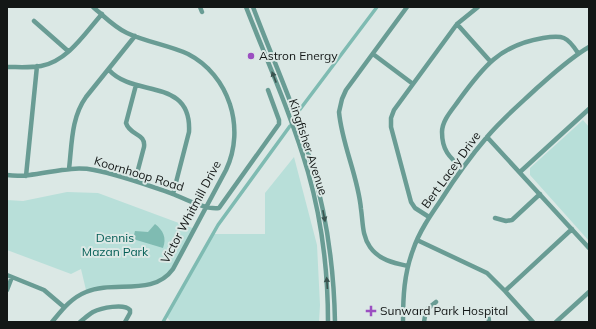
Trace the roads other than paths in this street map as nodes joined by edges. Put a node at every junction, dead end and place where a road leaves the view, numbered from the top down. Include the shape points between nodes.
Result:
1 (93, 7) edge
2 (246, 7) edge
3 (253, 7) edge
4 (407, 7) edge
5 (478, 7) edge
6 (102, 14) junction
7 (34, 21) dead end
8 (457, 24) junction
9 (135, 36) junction
10 (589, 47) edge
11 (68, 51) junction
12 (578, 53) junction
13 (373, 54) junction
14 (490, 61) junction
15 (37, 66) junction
16 (7, 67) edge
17 (109, 70) junction
18 (413, 84) junction
19 (136, 85) junction
20 (268, 90) dead end
21 (589, 109) edge
22 (486, 137) junction
23 (69, 168) junction
24 (462, 168) junction
25 (520, 172) junction
26 (7, 175) edge
27 (26, 176) junction
28 (135, 181) junction
29 (173, 194) junction
30 (540, 194) junction
31 (206, 207) junction
32 (429, 217) junction
33 (496, 218) dead end
34 (572, 229) junction
35 (417, 240) junction
36 (589, 248) edge
37 (408, 266) junction
38 (9, 276) edge
39 (7, 290) edge
40 (506, 291) junction
41 (589, 292) edge
42 (436, 302) dead end
43 (64, 307) junction
44 (479, 310) dead end
45 (52, 322) edge
46 (80, 322) edge
47 (126, 322) edge
48 (328, 322) edge
49 (335, 322) edge
50 (403, 322) edge
51 (424, 322) edge
52 (489, 322) edge
53 (533, 322) edge
54 (556, 322) edge

1 - 6 street, Victor Whitmill Drive
48 -> 2 street, Kingfisher Avenue via 324,251 312,188 302,152
3 -> 49 street, Kingfisher Avenue via 304,140 318,188 330,250
4 - 13 street
5 - 8 street
6 - 9 street, Victor Whitmill Drive via 118,28
6 - 11 street
7 - 11 street
8 - 14 street
8 - 18 street
9 - 17 street
9 - 31 street, Victor Whitmill Drive via 178,50 196,59 213,74 229,100 234,122 232,152
10 - 12 street, Bert Lacey Drive
11 - 15 street via 52,62
12 - 14 street via 564,37 549,37 515,45
12 - 22 street, Bert Lacey Drive
13 - 18 street
13 - 37 street via 344,94 340,120 359,196 367,242 373,251 384,259
14 - 24 street via 444,124 442,132 446,152
15 - 16 street
15 - 27 street
17 - 19 street via 118,79
17 - 23 street via 80,107 73,132
18 - 32 street via 394,110 391,124 411,202 415,208
19 - 28 street via 126,123 130,131 142,137 144,141
19 - 29 street via 162,91 174,97 188,117 189,132
20 - 31 street via 279,120 278,127 220,208
21 - 25 street
22 - 24 street, Bert Lacey Drive
22 - 25 street
23 - 27 street, Koornhoop Road
23 - 28 street, Koornhoop Road via 94,170
24 - 32 street, Bert Lacey Drive
25 - 30 street
26 - 27 street, Koornhoop Road
28 - 29 street, Koornhoop Road
29 - 31 street, Koornhoop Road
30 - 33 street via 514,218 506,221
30 - 34 street
31 - 43 street, Victor Whitmill Drive via 173,269 163,280 145,286 87,291
32 - 35 street, Bert Lacey Drive
34 - 36 street
34 - 40 street
35 - 37 street, Bert Lacey Drive
35 - 40 street via 484,272
37 - 50 street, Bert Lacey Drive
38 - 39 street
38 - 43 street via 44,290
40 - 53 street
41 - 54 street
42 - 51 street via 426,310
43 - 45 street, Victor Whitmill Drive
44 - 52 street via 487,314
46 - 47 street via 94,312 119,307 130,310

